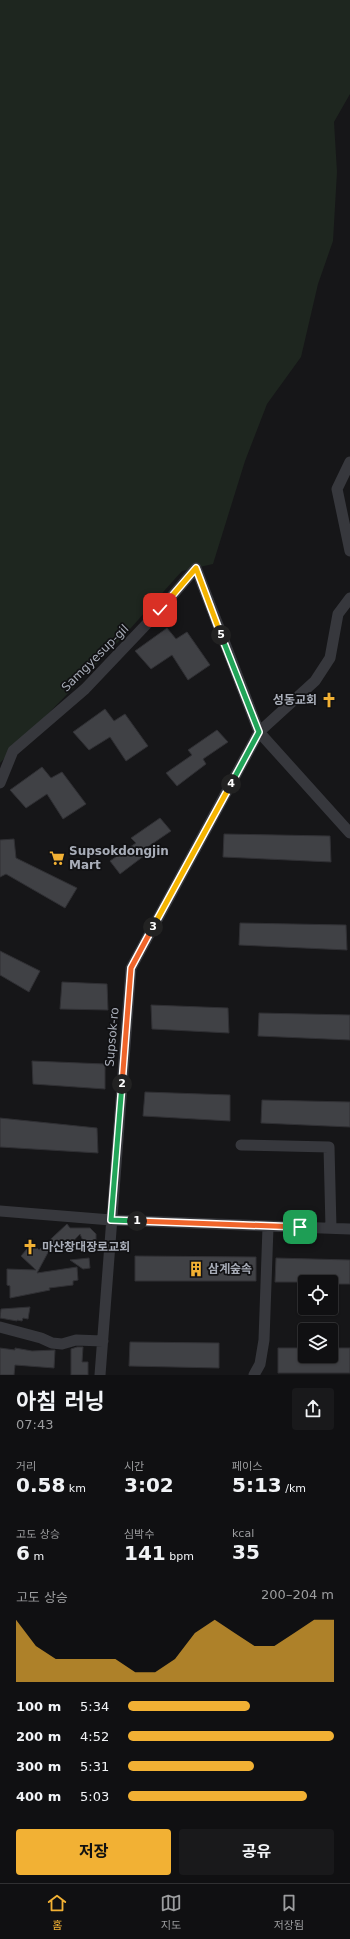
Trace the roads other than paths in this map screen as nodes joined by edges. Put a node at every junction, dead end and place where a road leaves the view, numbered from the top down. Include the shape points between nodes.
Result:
1 (350, 462) edge
2 (350, 551) edge
3 (350, 598) edge
4 (259, 732) junction
5 (0, 783) edge
6 (350, 832) edge
7 (241, 1145) dead end
8 (0, 1211) edge
9 (111, 1220) junction
10 (268, 1227) junction
11 (331, 1228) junction
12 (350, 1229) edge
13 (0, 1327) edge
14 (103, 1341) junction
15 (100, 1375) edge
16 (254, 1375) edge

1 - 2 street via 338,489
3 - 4 street, Supsok-ro via 338,614 330,658 315,681
4 - 5 street, Samgyesup-gil via 196,568 160,610 84,689 13,751
4 - 6 street, Samgyesup-gil
4 - 9 street, Supsok-ro via 131,968
7 - 11 street via 329,1147
8 - 9 street
9 - 10 street
9 - 14 street, Supsok-ro
10 - 11 street
10 - 16 street via 264,1340 260,1364
11 - 12 street
13 - 14 street via 52,1343 62,1344 76,1340
14 - 15 street, Supsok-ro

